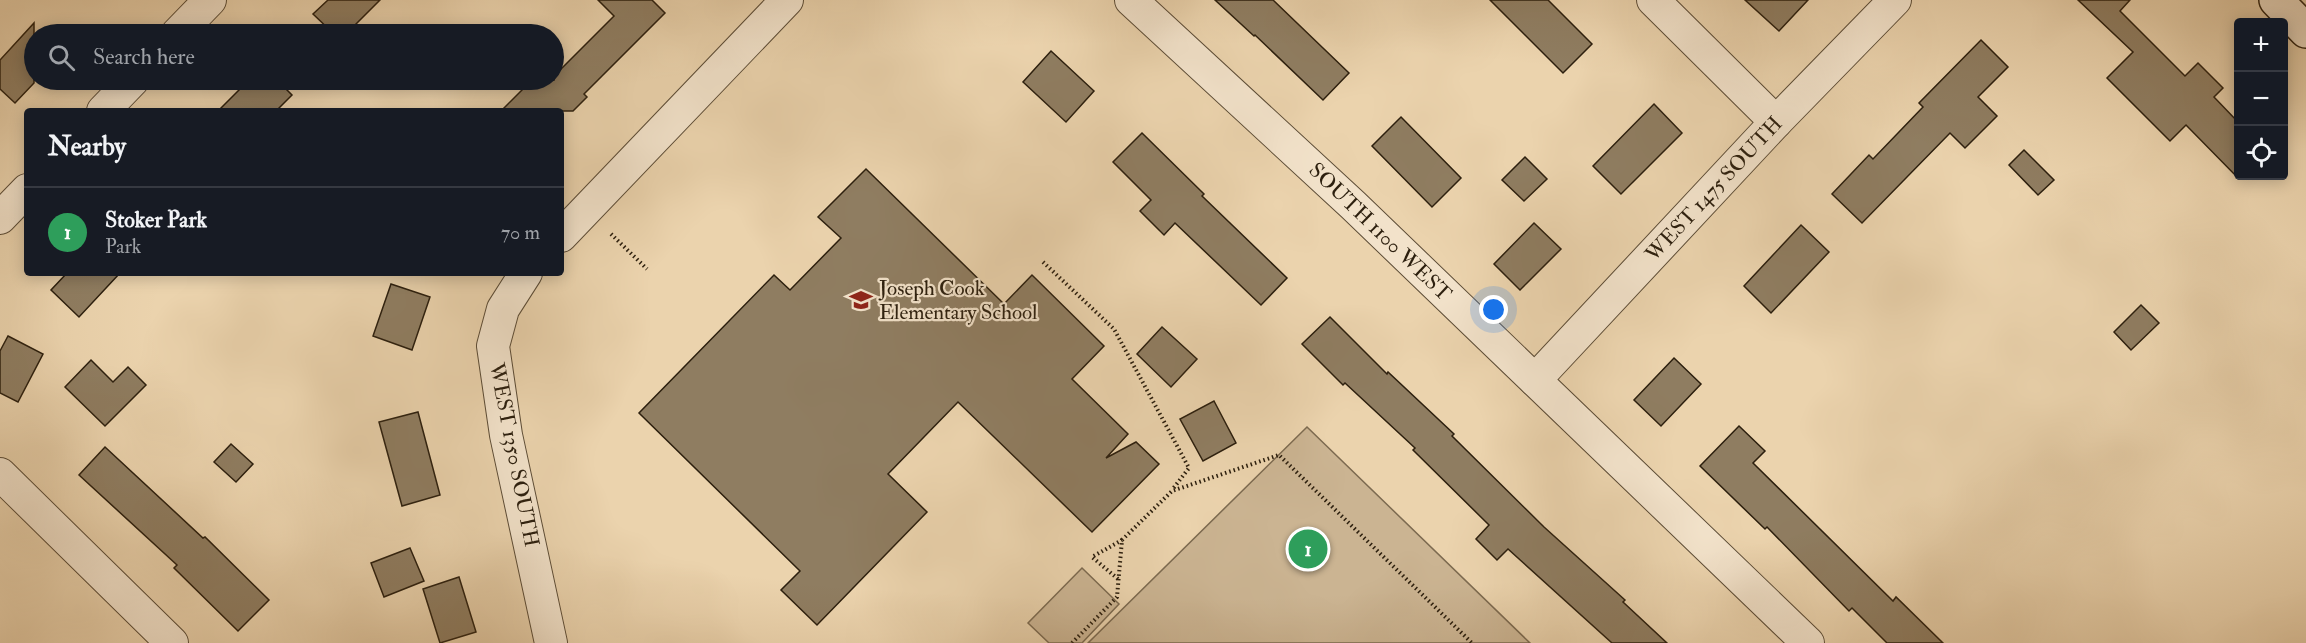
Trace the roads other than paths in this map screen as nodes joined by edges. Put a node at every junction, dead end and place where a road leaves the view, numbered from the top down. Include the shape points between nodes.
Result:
1 (210, 0) edge
2 (787, 0) edge
3 (1131, 0) edge
4 (1653, 0) edge
5 (1895, 0) edge
6 (2276, 0) edge
7 (187, 24) edge
8 (2306, 31) edge
9 (124, 90) edge
10 (106, 108) edge
11 (1776, 122) junction
12 (24, 193) edge
13 (0, 218) edge
14 (564, 233) edge
15 (524, 276) edge
16 (1535, 380) junction
17 (0, 474) edge
18 (172, 643) edge
19 (551, 643) edge
20 (1808, 643) edge

1 - 7 street
2 - 14 street
3 - 16 street, SOUTH 1100 WEST
4 - 11 street
5 - 11 street, WEST 1475 SOUTH
6 - 8 main road
9 - 10 street
11 - 16 street, WEST 1475 SOUTH
12 - 13 street
15 - 19 street, WEST 1350 SOUTH via 503,309 493,346 506,435
16 - 20 street, SOUTH 1100 WEST
17 - 18 street

